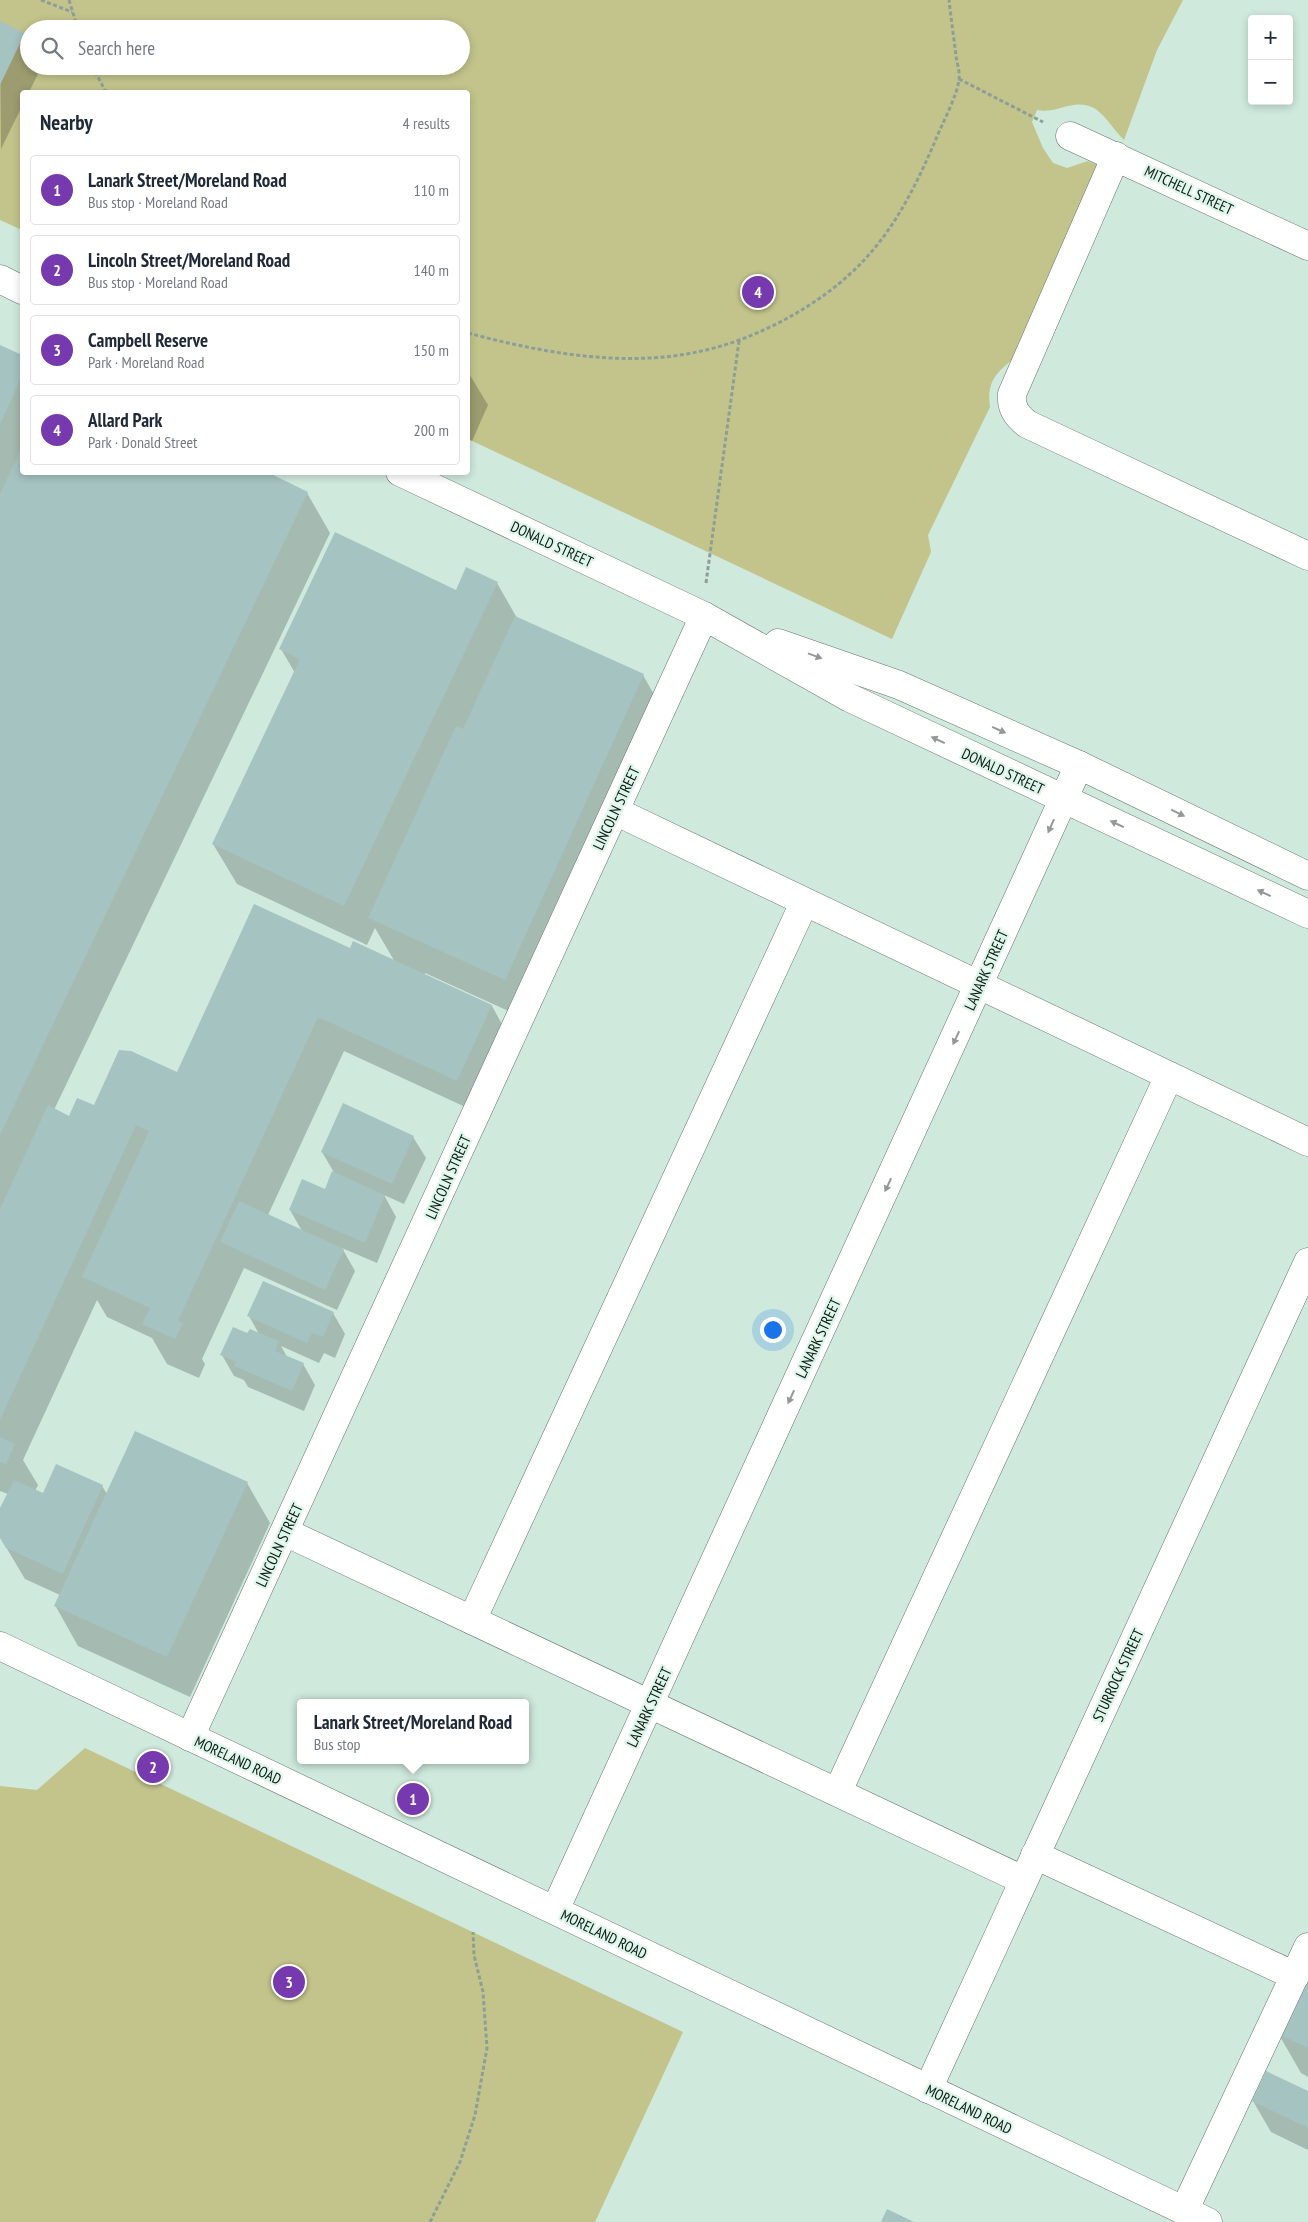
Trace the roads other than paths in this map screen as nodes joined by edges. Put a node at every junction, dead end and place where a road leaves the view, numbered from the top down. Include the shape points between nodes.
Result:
1 (1070, 136) road end
2 (1116, 156) junction
3 (1308, 246) edge
4 (0, 279) edge
5 (20, 289) edge
6 (406, 475) edge
7 (1308, 556) edge
8 (704, 616) junction
9 (1078, 766) junction
10 (1063, 800) junction
11 (615, 810) junction
12 (1308, 876) edge
13 (804, 903) junction
14 (1308, 914) edge
15 (980, 985) junction
16 (1169, 1076) junction
17 (1308, 1142) edge
18 (1308, 1262) edge
19 (285, 1532) junction
20 (472, 1620) junction
21 (0, 1646) edge
22 (650, 1704) junction
23 (190, 1737) junction
24 (838, 1791) junction
25 (1035, 1855) junction
26 (1024, 1880) junction
27 (555, 1910) junction
28 (1308, 1947) edge
29 (1295, 1976) junction
30 (928, 2089) junction
31 (1196, 2217) edge

1 - 2 street, MITCHELL STREET
2 - 3 street, MITCHELL STREET
2 - 7 street via 1012,394 1011,404 1016,415 1027,424
4 - 5 street
6 - 8 street, DONALD STREET
8 -> 9 street, DONALD STREET via 899,685
10 -> 8 street, DONALD STREET via 850,698
8 - 11 street, LINCOLN STREET
9 - 10 street, LANARK STREET
9 -> 12 street, DONALD STREET
14 -> 10 street, DONALD STREET
10 -> 15 street, LANARK STREET
11 - 13 street
11 - 19 street, LINCOLN STREET
13 - 15 street
13 - 20 street
15 - 16 street
15 -> 22 street, LANARK STREET
16 - 17 street
16 - 24 street
18 - 25 street, STURROCK STREET
19 - 20 street
19 - 23 street, LINCOLN STREET
20 - 22 street
21 - 23 street, MORELAND ROAD
22 - 24 street
22 - 27 street, LANARK STREET
23 - 27 street, MORELAND ROAD
24 - 26 street
25 - 26 street, STURROCK STREET
25 - 29 street
26 - 30 street, STURROCK STREET
27 - 30 street, MORELAND ROAD
28 - 29 street
29 - 31 street
30 - 31 street, MORELAND ROAD

